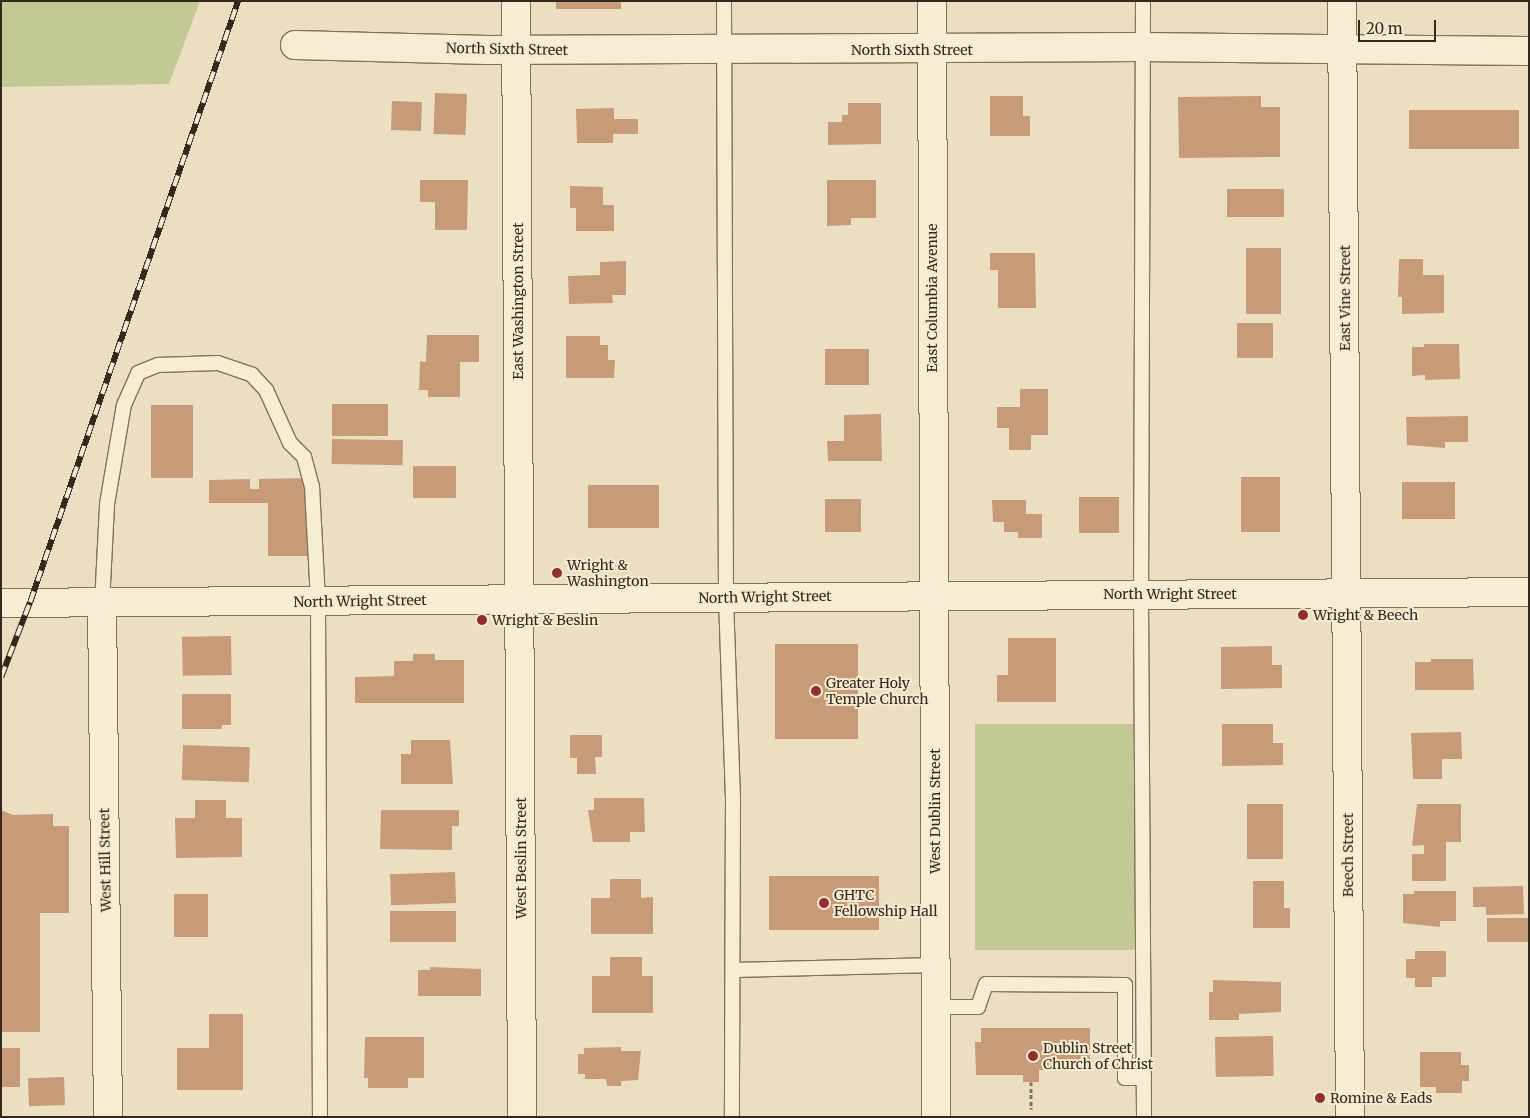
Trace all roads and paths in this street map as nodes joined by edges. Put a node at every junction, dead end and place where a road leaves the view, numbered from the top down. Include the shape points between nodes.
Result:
1 (516, 1) edge
2 (724, 1) edge
3 (932, 1) edge
4 (1142, 1) edge
5 (1342, 1) edge
6 (295, 45) dead end
7 (1141, 47) junction
8 (516, 50) junction
9 (725, 50) junction
10 (933, 50) junction
11 (1343, 51) junction
12 (1529, 51) edge
13 (1529, 592) edge
14 (1347, 594) junction
15 (934, 595) junction
16 (1140, 595) junction
17 (726, 598) junction
18 (519, 600) junction
19 (318, 602) junction
20 (1, 603) edge
21 (102, 604) junction
22 (936, 965) junction
23 (733, 970) junction
24 (935, 1007) junction
25 (1144, 1078) junction
26 (1031, 1082) dead end
27 (1031, 1109) dead end
28 (108, 1117) edge
29 (320, 1117) edge
30 (522, 1117) edge
31 (732, 1117) edge
32 (936, 1117) edge
33 (1144, 1117) edge
34 (1350, 1117) edge

1 - 8 street, East Washington Street
2 - 9 lane
3 - 10 street, East Columbia Avenue
4 - 7 lane
5 - 11 street, East Vine Street
6 - 8 street, North Sixth Street
7 - 10 street, North Sixth Street
7 - 11 street, North Sixth Street
7 - 16 lane
8 - 9 street, North Sixth Street
8 - 18 street, East Washington Street
9 - 10 street, North Sixth Street
9 - 17 lane
10 - 15 street, East Columbia Avenue
11 - 12 street, North Sixth Street
11 - 14 street, East Vine Street
13 - 14 street, North Wright Street
14 - 16 street, North Wright Street
14 - 34 street, Beech Street
15 - 16 street, North Wright Street
15 - 17 street, North Wright Street
15 - 22 street, West Dublin Street
16 - 25 lane
17 - 18 street, North Wright Street
17 - 23 lane via 733,797
18 - 19 street, North Wright Street
18 - 30 street, West Beslin Street
19 - 21 street, North Wright Street
19 - 21 lane via 311,473 304,457 290,443 266,390 252,375 218,363 158,365 138,373 124,405 107,504
19 - 29 lane
20 - 21 street, North Wright Street
21 - 28 street, West Hill Street
22 - 23 lane
22 - 24 street, West Dublin Street
23 - 31 lane
24 - 25 lane via 978,1007 986,984 1125,985 1125,1078
24 - 32 street, West Dublin Street
25 - 33 lane
26 - 27 path

